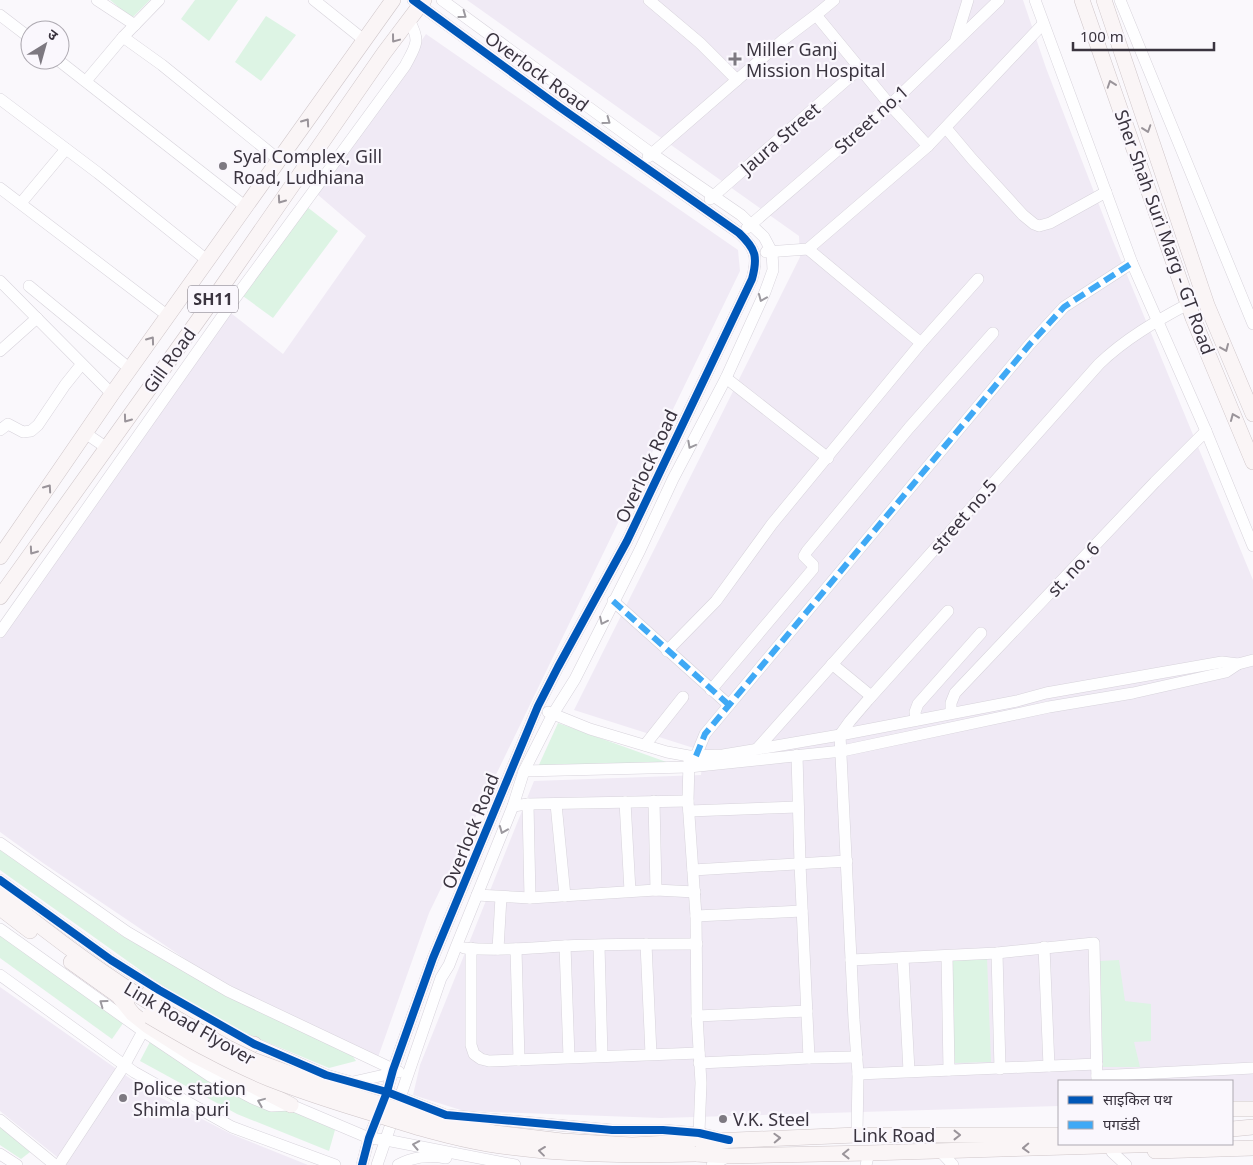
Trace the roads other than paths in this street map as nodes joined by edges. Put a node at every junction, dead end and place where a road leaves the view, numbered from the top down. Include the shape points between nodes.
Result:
1 (97, 0) edge
2 (159, 0) edge
3 (314, 0) edge
4 (392, 0) edge
5 (442, 0) edge
6 (649, 0) edge
7 (834, 0) edge
8 (968, 0) edge
9 (999, 0) edge
10 (1035, 0) edge
11 (1082, 0) edge
12 (1104, 0) edge
13 (1120, 0) edge
14 (419, 2) edge
15 (0, 15) edge
16 (816, 15) junction
17 (409, 20) junction
18 (1043, 24) junction
19 (135, 25) junction
20 (20, 30) edge
21 (484, 30) junction
22 (123, 37) junction
23 (364, 40) junction
24 (955, 41) junction
25 (474, 44) junction
26 (70, 69) edge
27 (859, 69) junction
28 (737, 80) junction
29 (86, 81) junction
30 (568, 92) junction
31 (0, 99) edge
32 (890, 105) junction
33 (558, 106) junction
34 (946, 128) junction
35 (928, 146) junction
36 (66, 148) junction
37 (651, 153) junction
38 (279, 160) junction
39 (642, 164) junction
40 (0, 188) edge
41 (1106, 192) junction
42 (714, 196) junction
43 (20, 203) junction
44 (702, 206) junction
45 (246, 207) junction
46 (751, 224) junction
47 (739, 233) junction
48 (808, 249) junction
49 (772, 252) junction
50 (755, 253) junction
51 (208, 261) junction
52 (1132, 263) junction
53 (978, 279) dead end
54 (0, 281) edge
55 (29, 286) dead end
56 (1188, 304) junction
57 (168, 316) junction
58 (37, 318) junction
59 (1158, 320) junction
60 (1253, 323) edge
61 (993, 333) dead end
62 (921, 343) junction
63 (0, 351) edge
64 (82, 365) junction
65 (130, 369) junction
66 (726, 378) junction
67 (112, 394) junction
68 (1253, 414) edge
69 (0, 430) edge
70 (1206, 431) junction
71 (85, 433) junction
72 (107, 448) junction
73 (828, 458) junction
74 (1253, 462) edge
75 (1253, 546) edge
76 (0, 557) edge
77 (0, 597) edge
78 (613, 601) junction
79 (948, 611) dead end
80 (0, 632) edge
81 (981, 634) dead end
82 (668, 651) junction
83 (1253, 660) edge
84 (832, 664) junction
85 (1238, 664) junction
86 (712, 690) junction
87 (871, 696) junction
88 (683, 697) dead end
89 (729, 705) junction
90 (538, 706) junction
91 (951, 713) junction
92 (553, 714) junction
93 (916, 720) junction
94 (840, 735) junction
95 (644, 745) junction
96 (757, 749) junction
97 (842, 751) junction
98 (797, 755) junction
99 (691, 760) junction
100 (524, 771) junction
101 (654, 801) junction
102 (625, 802) junction
103 (528, 804) junction
104 (556, 804) junction
105 (513, 806) junction
106 (689, 806) junction
107 (798, 807) junction
108 (0, 843) edge
109 (847, 861) junction
110 (800, 864) junction
111 (693, 870) junction
112 (0, 880) edge
113 (656, 890) junction
114 (630, 891) junction
115 (696, 892) junction
116 (0, 894) edge
117 (476, 895) junction
118 (564, 896) junction
119 (501, 897) junction
120 (530, 898) junction
121 (0, 908) edge
122 (802, 911) junction
123 (696, 916) junction
124 (0, 929) edge
125 (646, 944) junction
126 (697, 944) junction
127 (565, 946) junction
128 (598, 946) junction
129 (456, 947) junction
130 (1044, 947) junction
131 (471, 948) junction
132 (498, 949) junction
133 (516, 949) junction
134 (997, 953) junction
135 (948, 956) junction
136 (433, 958) junction
137 (903, 958) junction
138 (851, 960) junction
139 (449, 965) junction
140 (0, 975) edge
141 (126, 995) junction
142 (807, 1011) junction
143 (697, 1016) junction
144 (143, 1031) junction
145 (249, 1045) junction
146 (651, 1054) junction
147 (602, 1056) junction
148 (569, 1057) junction
149 (857, 1057) junction
150 (699, 1058) junction
151 (809, 1058) junction
152 (519, 1060) junction
153 (124, 1065) junction
154 (1049, 1066) junction
155 (1253, 1068) edge
156 (1000, 1069) junction
157 (949, 1070) junction
158 (393, 1071) junction
159 (909, 1071) junction
160 (858, 1074) junction
161 (1097, 1074) edge
162 (409, 1075) junction
163 (353, 1082) junction
164 (387, 1092) junction
165 (401, 1097) junction
166 (291, 1105) junction
167 (1233, 1109) edge
168 (1253, 1109) edge
169 (0, 1120) edge
170 (1253, 1127) edge
171 (1233, 1130) edge
172 (857, 1135) junction
173 (1058, 1135) edge
174 (369, 1138) junction
175 (386, 1140) junction
176 (729, 1140) joint
177 (1253, 1140) edge
178 (1233, 1142) edge
179 (694, 1143) junction
180 (1156, 1145) edge
181 (1253, 1148) edge
182 (1106, 1149) junction
183 (940, 1151) junction
184 (0, 1154) edge
185 (867, 1159) edge
186 (726, 1160) edge
187 (18, 1165) edge
188 (55, 1165) edge
189 (59, 1165) edge
190 (335, 1165) edge
191 (362, 1165) edge
192 (377, 1165) edge
193 (398, 1165) edge
194 (490, 1165) edge
195 (515, 1165) edge
196 (712, 1165) edge
197 (953, 1165) edge
198 (1126, 1165) edge

1 - 19 street
2 - 19 street
3 - 23 street
4 - 23 main road, Gill Road / SH11
5 -> 21 street, Overlock Road
6 - 28 street
7 - 16 street
8 - 24 street
9 - 24 street, Street no.1
10 - 18 street
56 -> 11 main road, Sher Shah Suri Marg - GT Road
12 -> 68 main road, Sher Shah Suri Marg - GT Road via 1207,305
13 - 60 street
14 - 17 main road, Gill Road / SH11
14 - 25 street, Overlock Road
15 - 20 street
16 - 27 street
16 - 28 street
17 -> 72 main road, Gill Road / SH11
17 - 80 street via 417,34 415,47 405,66 233,301
18 - 34 street
18 - 41 street
19 - 22 street
21 - 25 street
21 - 30 street, Overlock Road
22 - 29 street
22 - 38 street
38 -> 23 main road, Gill Road / SH11
24 - 32 street, Street no.1
25 - 33 street, Overlock Road
26 - 29 street
27 - 32 street
27 - 42 street, Jaura Street
28 - 37 street
29 - 45 street
30 - 33 street
30 -> 37 street, Overlock Road
31 - 36 street
32 - 35 street
32 - 46 street, Street no.1
33 - 39 street, Overlock Road
34 - 35 street
34 - 41 street via 1023,215 1039,226
35 - 48 street
36 - 43 street
36 - 51 street
37 - 39 street
37 - 42 street, Overlock Road
38 - 45 main road, Gill Road / SH11
39 - 44 street, Overlock Road
40 - 43 street
41 - 52 street
42 - 44 street, Jaura Street
42 - 46 street, Overlock Road
43 - 57 street
44 - 47 street, Overlock Road
45 - 51 main road, Gill Road / SH11
46 - 47 street, Street no.1
46 - 49 street, Overlock Road via 764,237
47 - 50 street, Overlock Road
48 - 49 street
48 - 62 street
49 - 50 street
49 -> 66 street, Overlock Road via 773,270 765,292
50 - 90 street, Overlock Road via 752,279 663,468 628,541
51 - 57 main road, Gill Road / SH11
52 - 59 street
52 - 89 street via 1057,314
53 - 62 street
54 - 58 street
55 - 65 street
56 - 59 street, street no.5
74 -> 56 main road, Sher Shah Suri Marg - GT Road
65 -> 57 main road, Gill Road / SH11
58 - 63 street
58 - 64 street
59 - 70 street
59 - 84 street, street no.5 via 1099,364
61 - 86 street via 807,551 804,556 813,569
62 - 73 street
64 - 67 street
64 - 69 street via 31,431 23,432 8,424
65 - 67 main road, Gill Road / SH11
66 - 73 street
66 -> 78 street, Overlock Road
67 - 71 main road, Gill Road / SH11
70 - 75 street
70 - 91 street, st. no. 6 via 956,693
71 - 72 street
76 -> 71 main road, Gill Road / SH11
72 -> 77 main road, Gill Road / SH11
73 - 82 street via 772,524 716,601
78 - 82 street
78 -> 92 street, Overlock Road via 575,679
79 - 87 street
81 - 93 street via 921,700 915,712
82 - 86 street
83 - 85 street
84 - 87 street
84 - 96 street, street no.5
85 - 91 street via 1222,662
85 - 97 street via 1226,672
86 - 89 street
87 - 94 street
88 - 95 street
89 - 99 street via 705,734
90 - 92 street
90 - 136 street, Overlock Road
91 - 93 street
92 - 95 street
92 - 100 street, Overlock Road
93 - 94 street
94 - 96 street
94 - 97 street
95 - 99 street
96 - 99 street
97 - 98 street
97 - 109 street
98 - 99 street
98 - 107 street
99 - 100 street
99 - 106 street
100 - 105 street, Overlock Road
101 - 102 street
101 - 106 street
101 - 113 street
102 - 104 street
102 - 114 street
103 - 104 street
103 - 105 street
103 - 120 street
104 - 118 street
105 -> 117 street, Overlock Road
106 - 107 street
106 - 111 street
107 - 110 street
108 - 158 street via 127,932 228,991
109 - 110 street
109 - 138 street
110 - 111 street
110 - 122 street
111 - 115 street
112 - 145 street via 111,960
113 - 114 street
113 - 115 street
114 - 118 street
115 - 123 street
116 - 141 main road, Link Road Flyover
117 - 119 street
117 - 129 street, Overlock Road
118 - 120 street
119 - 120 street
119 - 132 street
121 - 141 main road, Link Road Flyover
122 - 123 street
122 - 142 street
123 - 126 street
144 -> 124 street
125 - 126 street
125 - 128 street
125 - 146 street
126 - 143 street
127 - 128 street
127 - 133 street
127 - 148 street
128 - 147 street
129 - 131 street
129 - 139 street, Overlock Road
130 - 134 street
130 - 154 street
130 - 161 street via 1094,943
131 - 132 street
131 - 152 street via 470,1045 474,1054 482,1059
132 - 133 street
133 - 152 street
134 - 135 street
134 - 156 street
135 - 137 street
135 - 157 street
136 - 139 street
136 - 158 street, Overlock Road
137 - 138 street
137 - 159 street
138 - 149 street
139 - 162 street, Overlock Road via 441,978
140 - 153 street
141 - 145 main road via 153,994
141 - 166 main road via 133,1014 148,1026 192,1054
141 - 179 main road, Link Road Flyover, bridge via 195,1043 268,1078 441,1135 554,1152 625,1156
142 - 143 street
142 - 151 street
143 - 150 street
144 - 153 street
166 -> 144 street via 271,1106 252,1098 210,1076
145 - 163 street via 326,1076
146 - 147 street
146 - 150 street
147 - 148 street
148 - 152 street
149 - 151 street
149 - 160 street
150 - 151 street
150 - 179 street
153 - 189 street
153 - 190 street via 232,1127
154 - 156 street
154 - 161 street
155 - 161 street
156 - 157 street
157 - 159 street
158 - 162 street
158 - 163 street
158 - 164 street, Overlock Road
159 - 160 street
160 - 172 street
162 - 165 street, Overlock Road
163 - 164 street
164 - 165 street
164 - 174 street, Overlock Road
165 - 175 street, Overlock Road
165 - 179 street via 446,1114 612,1130 663,1130
166 - 174 street
167 - 168 main road
169 - 188 street
170 - 171 main road
172 -> 173 main road, Link Road
176 -> 172 main road, Link Road
174 - 175 street
174 - 191 street, Overlock Road
175 - 192 street, Overlock Road
195 -> 175 street
176 - 179 main road, Link Road Flyover
177 - 178 main road
179 - 186 main road, Link Road Flyover
180 - 182 main road
181 - 182 main road
182 -> 183 main road, Link Road via 1075,1146
182 - 198 street
183 - 185 main road, Link Road
183 - 197 street
184 - 187 street
185 -> 186 main road, Link Road
186 - 196 street
193 - 194 street via 408,1160 437,1156

